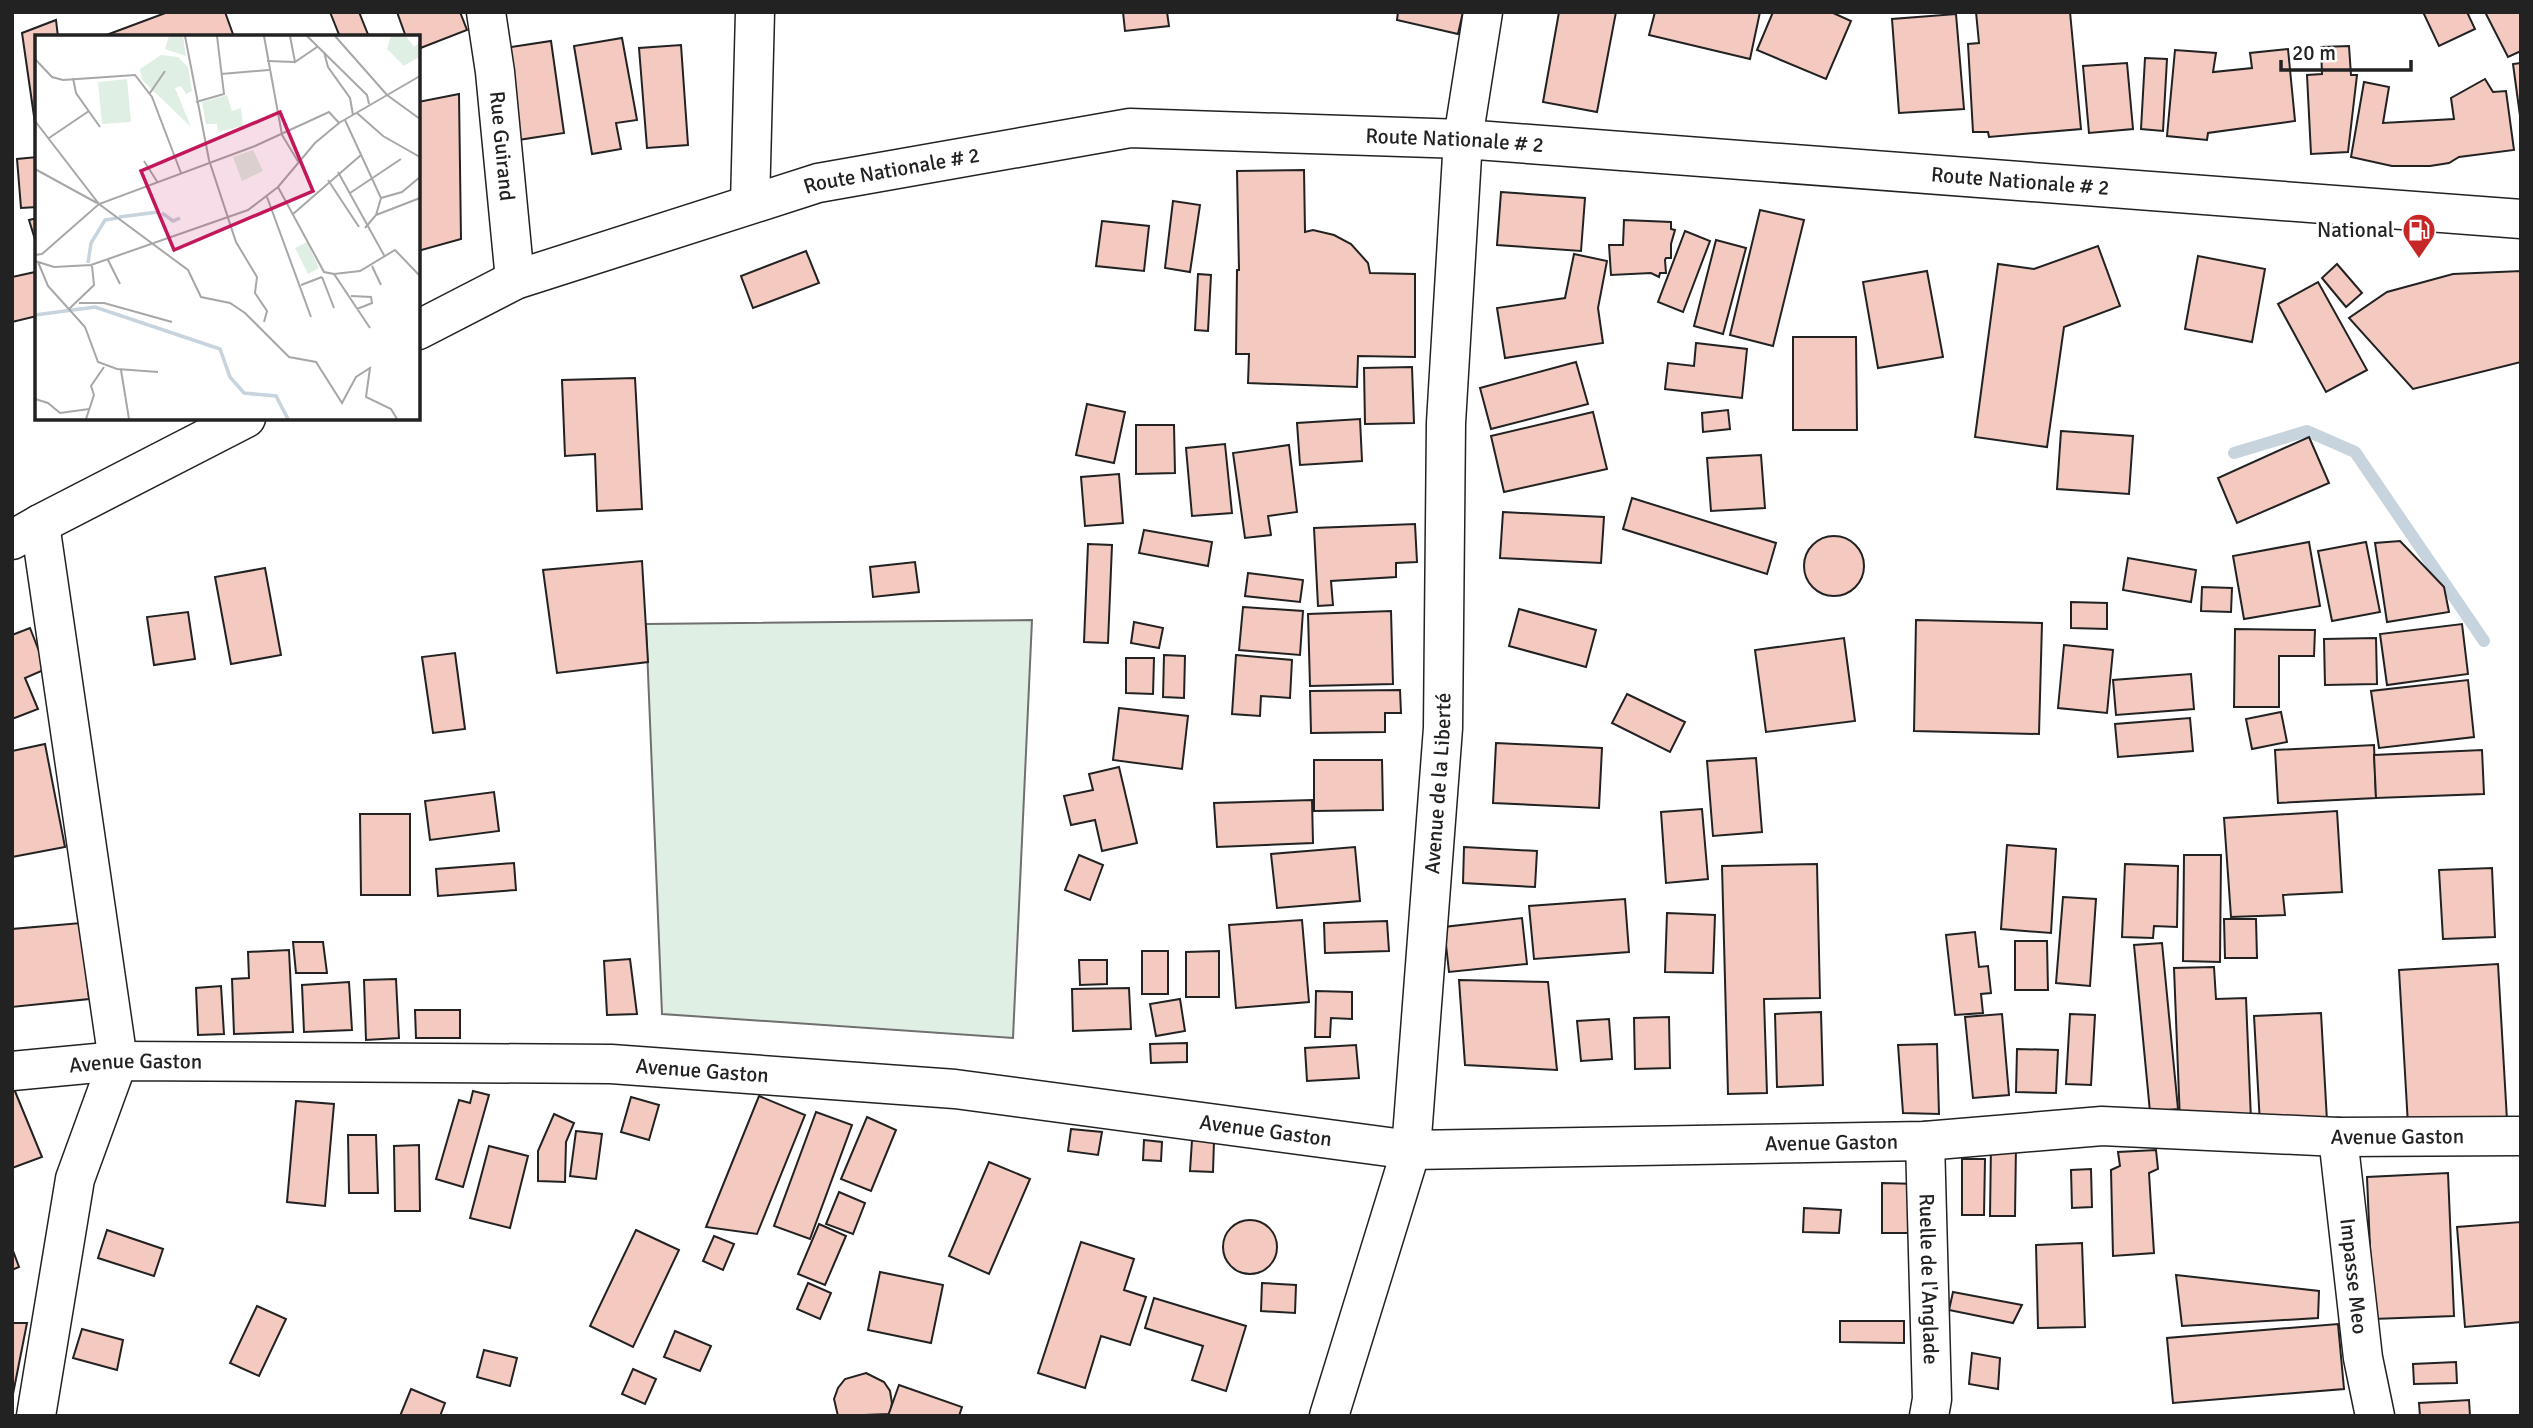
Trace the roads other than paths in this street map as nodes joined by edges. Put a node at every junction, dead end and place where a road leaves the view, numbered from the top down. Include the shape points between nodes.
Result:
1 (486, 12) edge
2 (755, 12) edge
3 (1483, 12) edge
4 (1463, 139) junction
5 (750, 204) junction
6 (2521, 219) edge
7 (515, 280) junction
8 (420, 329) edge
9 (242, 420) edge
10 (26, 532) edge
11 (118, 1061) junction
12 (12, 1071) edge
13 (2521, 1136) edge
14 (2338, 1138) junction
15 (1925, 1141) junction
16 (1411, 1150) junction
17 (36, 1416) edge
18 (1329, 1416) edge
19 (1929, 1416) edge
20 (2375, 1416) edge

1 - 7 street, Rue Guirand
2 - 5 street
3 - 4 street, Avenue de la Liberté
4 - 5 street, Route Nationale # 2 via 1130,128 818,183
4 - 6 street, Route Nationale # 2
4 - 16 street, Avenue de la Liberté via 1446,423 1443,728
5 - 7 street, Route Nationale # 2
7 - 8 street, Route Nationale # 2
9 - 10 street
10 - 11 street
11 - 12 street, Avenue Gaston
11 - 16 street, Avenue Gaston via 611,1064 955,1090
11 - 17 street via 75,1179
13 - 14 street, Avenue Gaston
14 - 15 street, Avenue Gaston via 2102,1126
14 - 20 street, Impasse Meo via 2363,1358
15 - 16 street, Avenue Gaston
15 - 19 street, Ruelle de l'Anglade
16 - 18 street, Avenue de la Liberté

